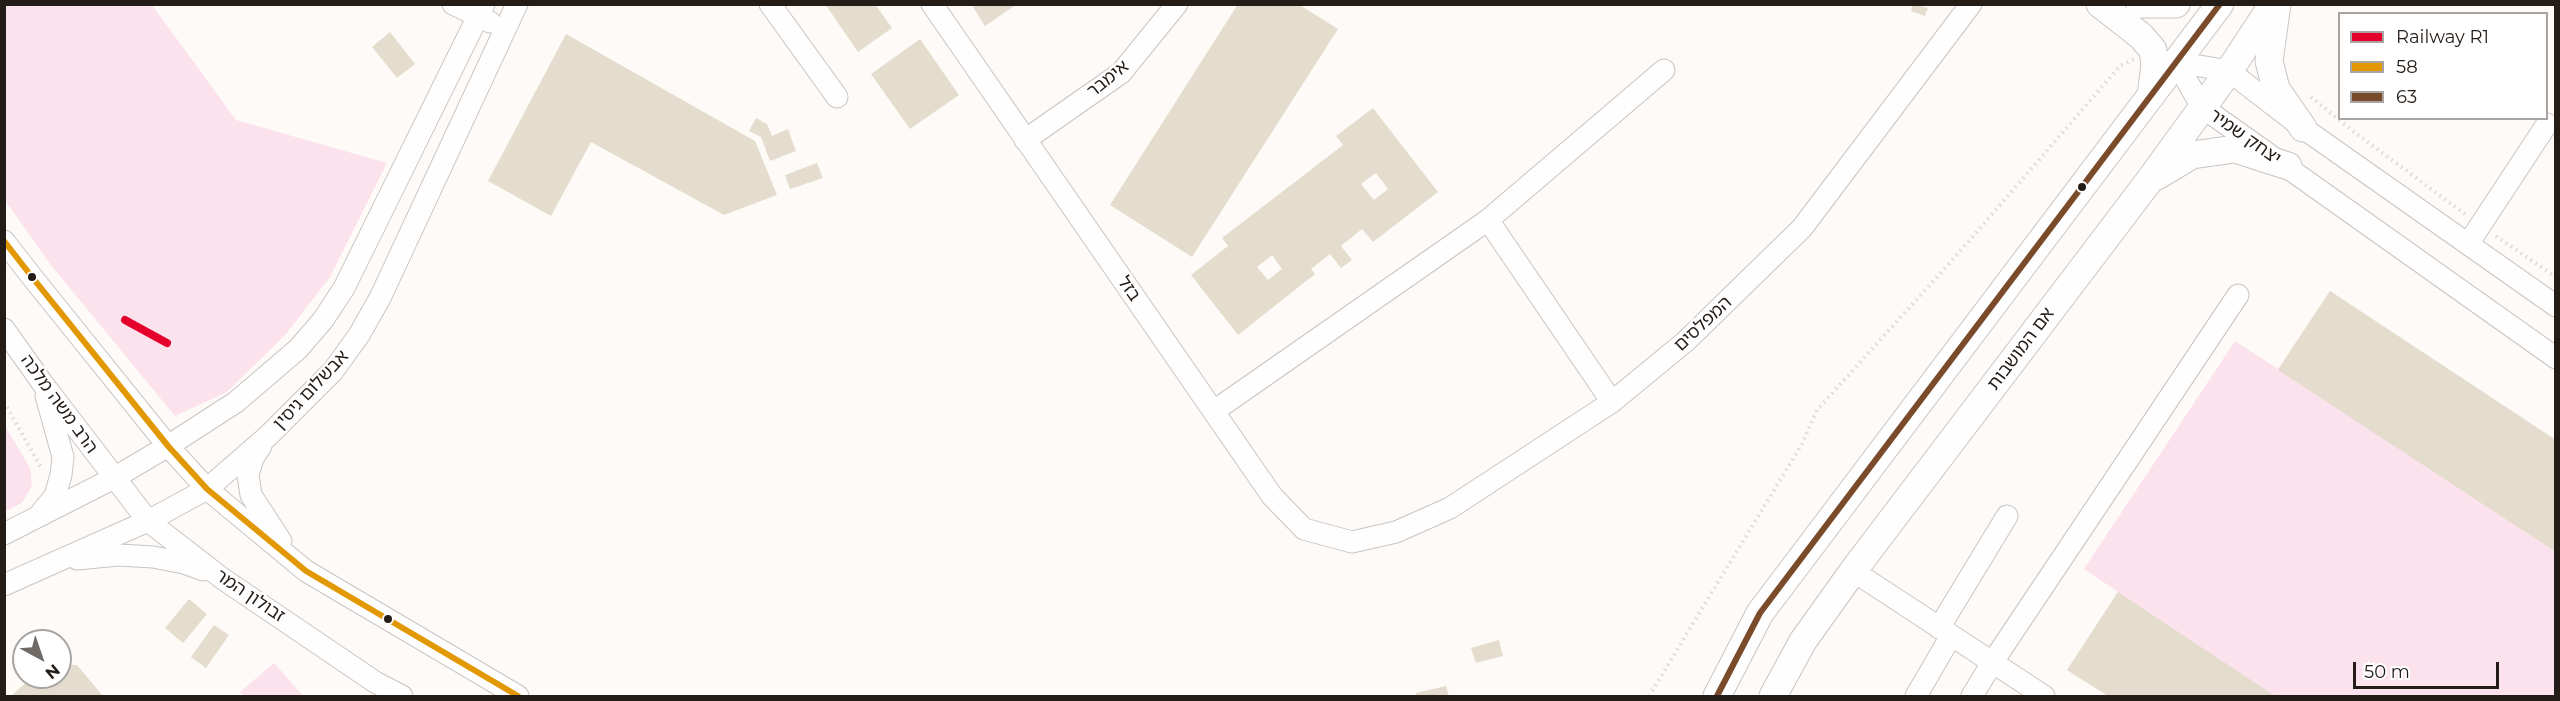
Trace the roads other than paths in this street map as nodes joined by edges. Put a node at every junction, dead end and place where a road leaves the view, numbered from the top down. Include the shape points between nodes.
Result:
1 (453, 4) edge
2 (517, 4) edge
3 (770, 4) edge
4 (932, 4) edge
5 (1177, 4) edge
6 (1971, 4) edge
7 (2100, 4) edge
8 (2140, 4) edge
9 (2176, 4) edge
10 (2220, 4) edge
11 (2275, 4) edge
12 (481, 10) edge
13 (504, 30) junction
14 (2164, 56) junction
15 (1664, 70) dead end
16 (2229, 71) junction
17 (837, 97) dead end
18 (2202, 107) junction
19 (2547, 124) dead end
20 (2303, 128) junction
21 (1025, 140) junction
22 (2288, 166) junction
23 (2149, 181) junction
24 (1488, 220) junction
25 (4, 241) edge
26 (2468, 244) junction
27 (2238, 295) dead end
28 (2556, 306) edge
29 (4, 329) edge
30 (2556, 358) edge
31 (43, 384) junction
32 (1612, 402) junction
33 (1214, 411) junction
34 (268, 436) junction
35 (168, 446) junction
36 (114, 478) junction
37 (207, 489) junction
38 (2007, 516) dead end
39 (37, 518) junction
40 (148, 521) junction
41 (4, 534) edge
42 (1352, 542) joint
43 (41, 568) junction
44 (1853, 570) junction
45 (306, 571) junction
46 (223, 579) junction
47 (4, 585) edge
48 (1945, 632) junction
49 (1992, 663) junction
50 (402, 696) edge
51 (518, 696) edge
52 (1718, 696) edge
53 (1773, 696) edge
54 (1916, 696) edge
55 (1972, 696) edge
56 (2044, 696) edge

1 - 12 street
2 - 13 street, אבשלום גיסין
3 - 17 street
4 - 21 street, בזל
5 - 21 street, אימבר via 1121,73
6 - 32 street, המפלסים via 1802,228 1686,341
7 - 14 main road
8 - 9 main road
10 - 14 main road
11 - 16 main road, אם המושבות
11 - 20 main road via 2269,61 2276,89
12 - 13 street
12 - 35 street, אבשלום גיסין via 344,288 323,320 298,349 236,402
13 - 34 street, אבשלום גיסין via 370,316 333,371
14 - 16 street
14 - 18 street, יצחק שמיר
14 - 52 main road via 2151,96 1760,613
15 - 24 street
16 - 18 main road, אם המושבות
16 - 20 street
18 - 22 street, יצחק שמיר
18 - 23 main road, אם המושבות
19 - 26 street
20 - 26 street
21 - 33 street, בזל
22 - 23 main road via 2235,149 2192,155
22 - 30 street, יצחק שמיר
23 - 44 main road, אם המושבות
24 - 32 street
24 - 33 street
25 - 35 street
26 - 28 street
27 - 49 street
29 - 31 street, הרב משה מלכה
31 - 36 street, הרב משה מלכה
31 - 39 street via 63,457 55,496
32 - 42 street, המפלסים via 1450,508 1396,532
33 - 42 street, בזל via 1272,496 1304,529
34 - 37 street, אבשלום גיסין
34 - 45 street via 253,458 248,475 251,495
35 - 36 street, אבשלום גיסין
35 - 37 street
36 - 39 street, אבשלום גיסין
36 - 40 street, זבולון המר
37 - 40 street, אבשלום גיסין
37 - 45 street
38 - 48 street
39 - 41 street, אבשלום גיסין
40 - 43 street, אבשלום גיסין
40 - 46 street, זבולון המר
43 - 46 street via 118,555 153,557 184,563
43 - 47 street, אבשלום גיסין
44 - 48 street
44 - 53 main road, אם המושבות via 1803,641
45 - 51 street
46 - 50 street, זבולון המר via 375,682
48 - 49 street
48 - 54 street
49 - 55 street
49 - 56 street

